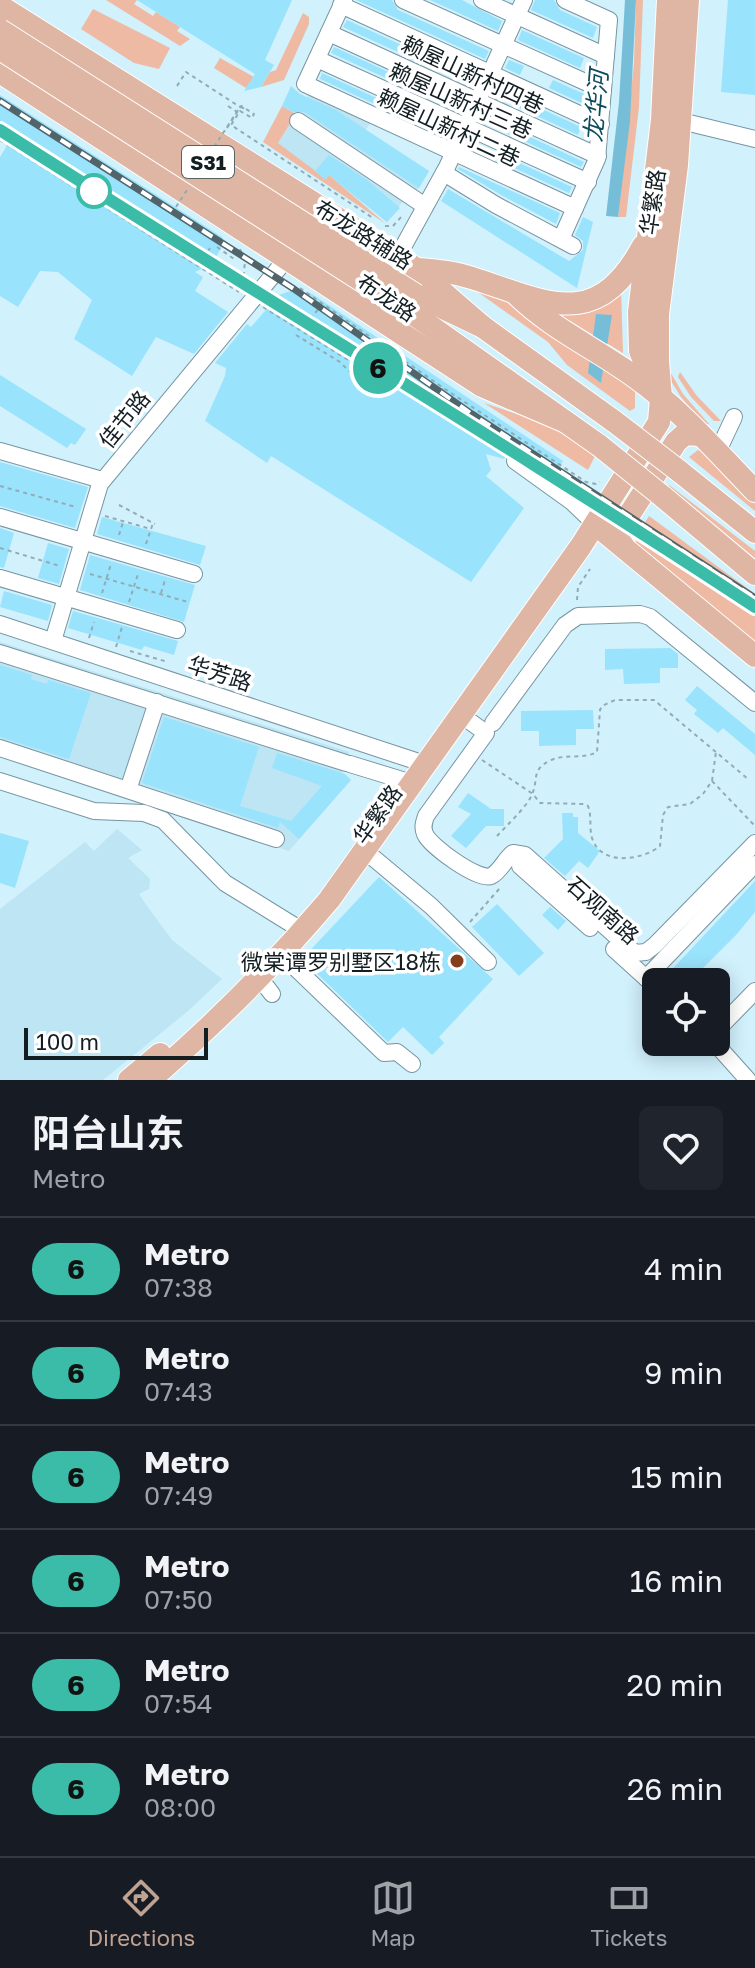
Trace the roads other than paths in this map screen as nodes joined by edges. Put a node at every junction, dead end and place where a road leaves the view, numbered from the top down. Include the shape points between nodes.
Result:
1 (403, 0) edge
2 (482, 0) edge
3 (565, 0) edge
4 (668, 0) edge
5 (688, 0) edge
6 (343, 3) edge
7 (0, 6) edge
8 (520, 8) edge
9 (0, 30) edge
10 (329, 33) junction
11 (503, 45) junction
12 (0, 49) edge
13 (606, 56) junction
14 (317, 59) junction
15 (0, 72) edge
16 (491, 72) junction
17 (603, 90) junction
18 (478, 100) junction
19 (298, 121) dead end
20 (681, 121) junction
21 (601, 124) junction
22 (466, 127) junction
23 (755, 139) edge
24 (453, 154) junction
25 (598, 156) junction
26 (444, 173) junction
27 (588, 182) junction
28 (420, 203) junction
29 (575, 208) junction
30 (653, 240) junction
31 (288, 257) junction
32 (407, 263) junction
33 (515, 293) junction
34 (411, 302) junction
35 (483, 327) junction
36 (661, 398) junction
37 (734, 417) dead end
38 (566, 422) junction
39 (700, 435) junction
40 (0, 451) edge
41 (718, 451) junction
42 (515, 461) dead end
43 (102, 480) junction
44 (755, 491) edge
45 (0, 517) edge
46 (595, 524) junction
47 (755, 532) edge
48 (81, 541) junction
49 (624, 547) junction
50 (194, 574) dead end
51 (755, 574) edge
52 (0, 578) edge
53 (65, 596) junction
54 (0, 624) edge
55 (177, 630) dead end
56 (53, 641) junction
57 (0, 653) edge
58 (755, 656) edge
59 (157, 702) junction
60 (755, 703) edge
61 (461, 715) junction
62 (489, 728) junction
63 (0, 748) edge
64 (414, 772) junction
65 (0, 781) edge
66 (128, 790) junction
67 (276, 839) dead end
68 (755, 843) edge
69 (364, 850) junction
70 (755, 864) edge
71 (520, 866) dead end
72 (293, 925) junction
73 (281, 954) junction
74 (488, 962) dead end
75 (663, 968) edge
76 (642, 974) edge
77 (755, 991) edge
78 (730, 1017) edge
79 (727, 1056) edge
80 (412, 1064) dead end
81 (154, 1079) edge
82 (129, 1080) edge
83 (748, 1080) edge

1 - 11 street
2 - 8 street
3 - 13 street via 609,20
4 - 30 main road, 华繁路
5 - 20 main road, 华繁路
6 - 10 street
6 - 16 street
7 - 32 main road, 布龙路辅路
8 - 11 street
8 - 13 street
9 - 34 main road, 布龙路 / S31, bridge
10 - 14 street
10 - 18 street, 赖屋山新村四巷
11 - 16 street
11 - 17 street
12 - 34 main road, 布龙路 / S31, bridge
13 - 17 street
14 - 22 street, 赖屋山新村三巷
14 - 24 street, 赖屋山新村二巷 via 305,84
15 - 31 main road
16 - 18 street
16 - 21 street
17 - 21 street
18 - 22 street
18 - 25 street, 赖屋山新村四巷
19 - 28 street
20 - 23 street
20 - 30 main road, 华繁路
21 - 25 street
22 - 24 street
22 - 27 street, 赖屋山新村三巷
24 - 26 street
24 - 29 street, 赖屋山新村二巷
25 - 27 street
26 - 28 street
26 - 29 street via 567,242
27 - 29 street
28 - 32 street
30 - 33 main road via 625,275 594,299 560,304
30 - 36 main road, 华繁路
31 - 38 main road via 482,386
31 - 43 street, 佳节路
32 - 33 main road, 布龙路辅路
32 - 35 main road
33 - 36 main road, 布龙路辅路 via 545,320
34 - 35 main road, 布龙路 / S31
34 - 38 main road, 布龙路 / S31
35 - 47 main road, 布龙路 / S31, bridge
36 - 39 main road, 布龙路辅路
36 - 46 main road, 华繁路 via 659,422
37 - 41 street
38 - 51 main road, 布龙路 / S31, bridge
39 - 41 main road, 布龙路辅路
39 - 49 main road via 685,434 676,442 622,526 618,538
40 - 43 street
41 - 44 main road, 布龙路辅路
42 - 46 street
43 - 48 street, 佳节路
45 - 48 street
46 - 49 main road
46 - 61 main road, 华繁路
46 - 64 main road, 华繁路 via 573,538
48 - 50 street
48 - 53 street, 佳节路
49 - 58 main road
52 - 53 street
53 - 55 street
53 - 56 street, 佳节路
54 - 56 street, 华芳路
56 - 64 street, 华芳路
57 - 59 street
59 - 64 street via 348,764
59 - 66 street
60 - 62 street via 650,617 578,616 565,625
61 - 62 street
61 - 64 main road, 华繁路
62 - 68 street via 426,816 427,838 481,876 492,876 513,853 525,855 635,953 655,945
63 - 66 street
64 - 69 main road, 华繁路
64 - 72 main road, 华繁路
65 - 72 street via 94,811 158,817 225,883
66 - 67 street
69 - 73 main road, 华繁路
69 - 74 street
70 - 75 street
71 - 76 street, 石观南路
72 - 82 main road, 华繁路
73 - 80 street via 384,1053 397,1052
73 - 81 main road, 华繁路 via 266,985
77 - 78 street
79 - 83 street

